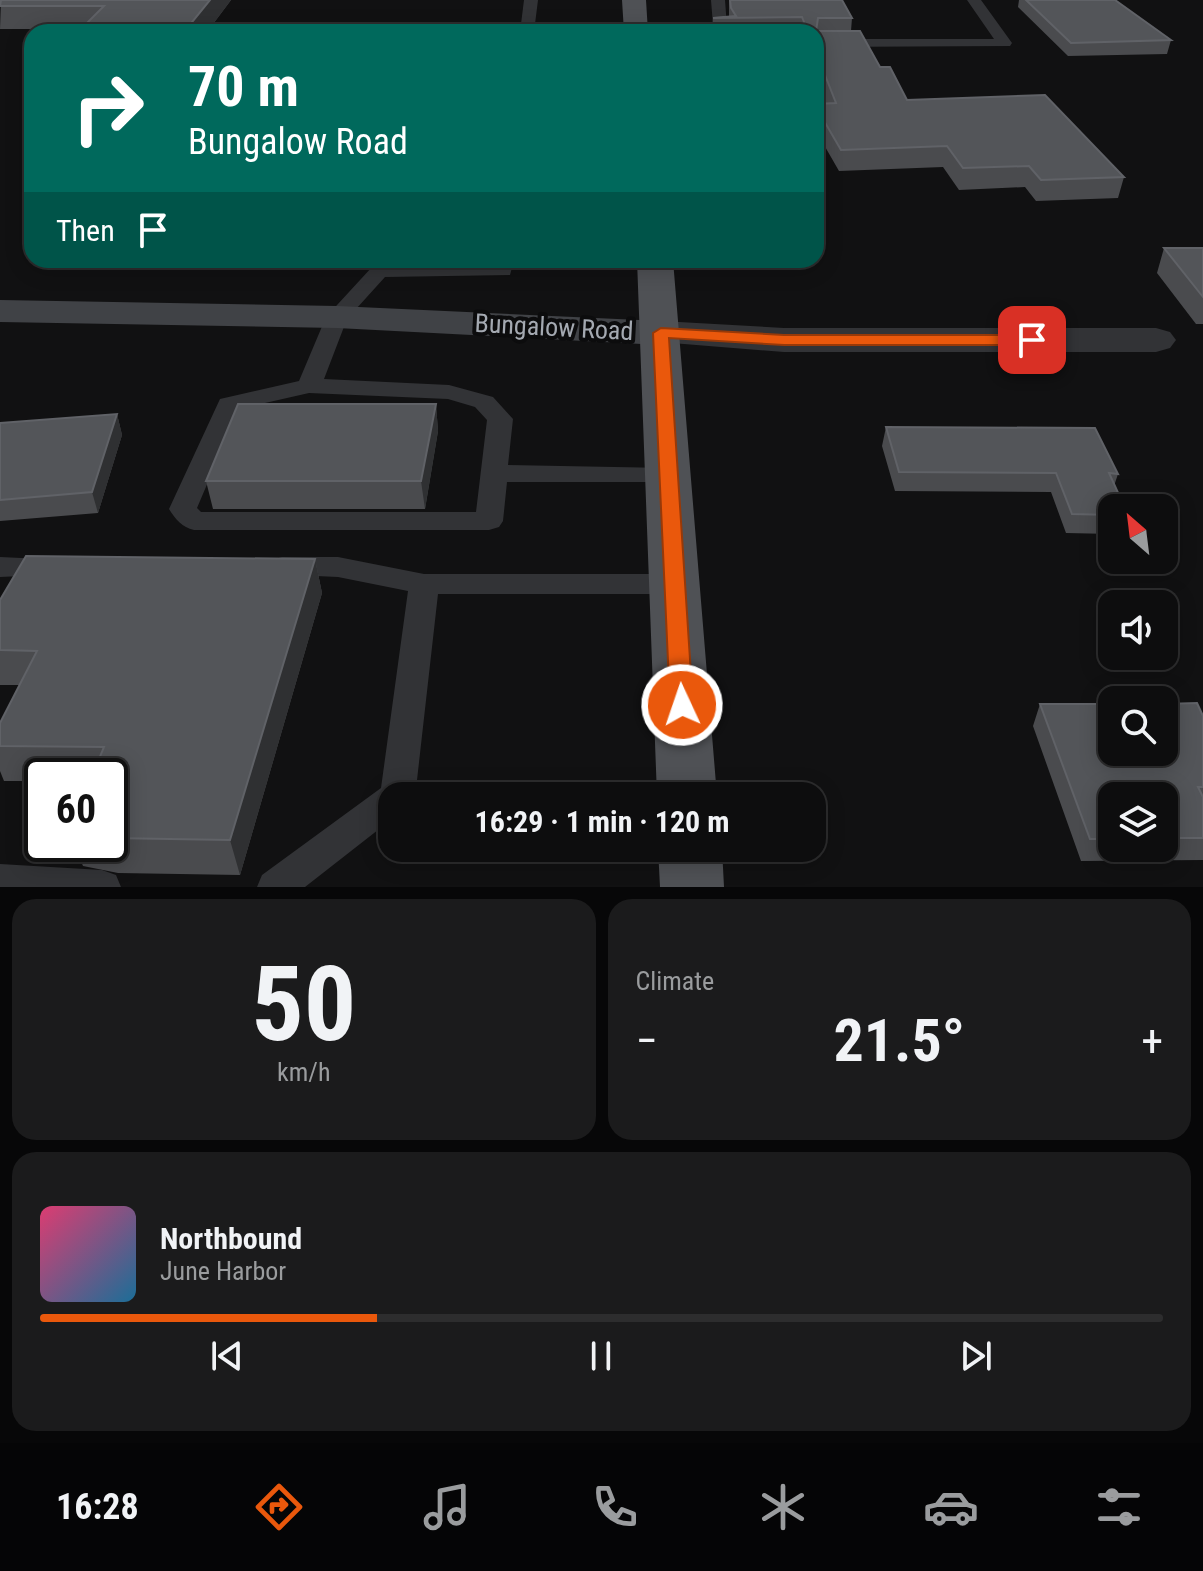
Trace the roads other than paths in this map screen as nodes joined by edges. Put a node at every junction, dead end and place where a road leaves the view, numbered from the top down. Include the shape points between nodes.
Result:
1 (531, 0) edge
2 (634, 0) edge
3 (718, 0) edge
4 (974, 0) edge
5 (528, 24) edge
6 (636, 24) edge
7 (722, 24) edge
8 (824, 43) edge
9 (428, 268) edge
10 (656, 268) edge
11 (0, 311) edge
12 (337, 317) junction
13 (661, 333) junction
14 (1156, 340) dead end
15 (309, 386) junction
16 (496, 473) junction
17 (668, 476) junction
18 (0, 567) edge
19 (77, 567) edge
20 (261, 567) edge
21 (424, 584) junction
22 (674, 584) junction
23 (397, 782) edge
24 (686, 782) edge
25 (378, 809) edge
26 (691, 862) edge
27 (0, 881) edge
28 (102, 887) edge
29 (276, 887) edge
30 (692, 887) edge

1 - 5 lane
2 - 6 main road
3 - 7 lane
4 - 8 lane via 1005,43
9 - 12 lane via 379,271
10 - 13 main road
11 - 12 street, Bungalow Road
12 - 13 street, Bungalow Road
12 - 15 lane
13 - 14 street, Bungalow Road via 784,340
13 - 17 main road
15 - 16 lane via 449,392 484,402 500,419
15 - 16 lane via 229,404 183,509 194,521 489,521
16 - 17 lane
17 - 22 main road
18 - 19 lane
20 - 21 lane via 338,567
21 - 22 lane
21 - 23 lane
22 - 24 main road
25 - 29 lane
26 - 30 main road
27 - 28 lane

